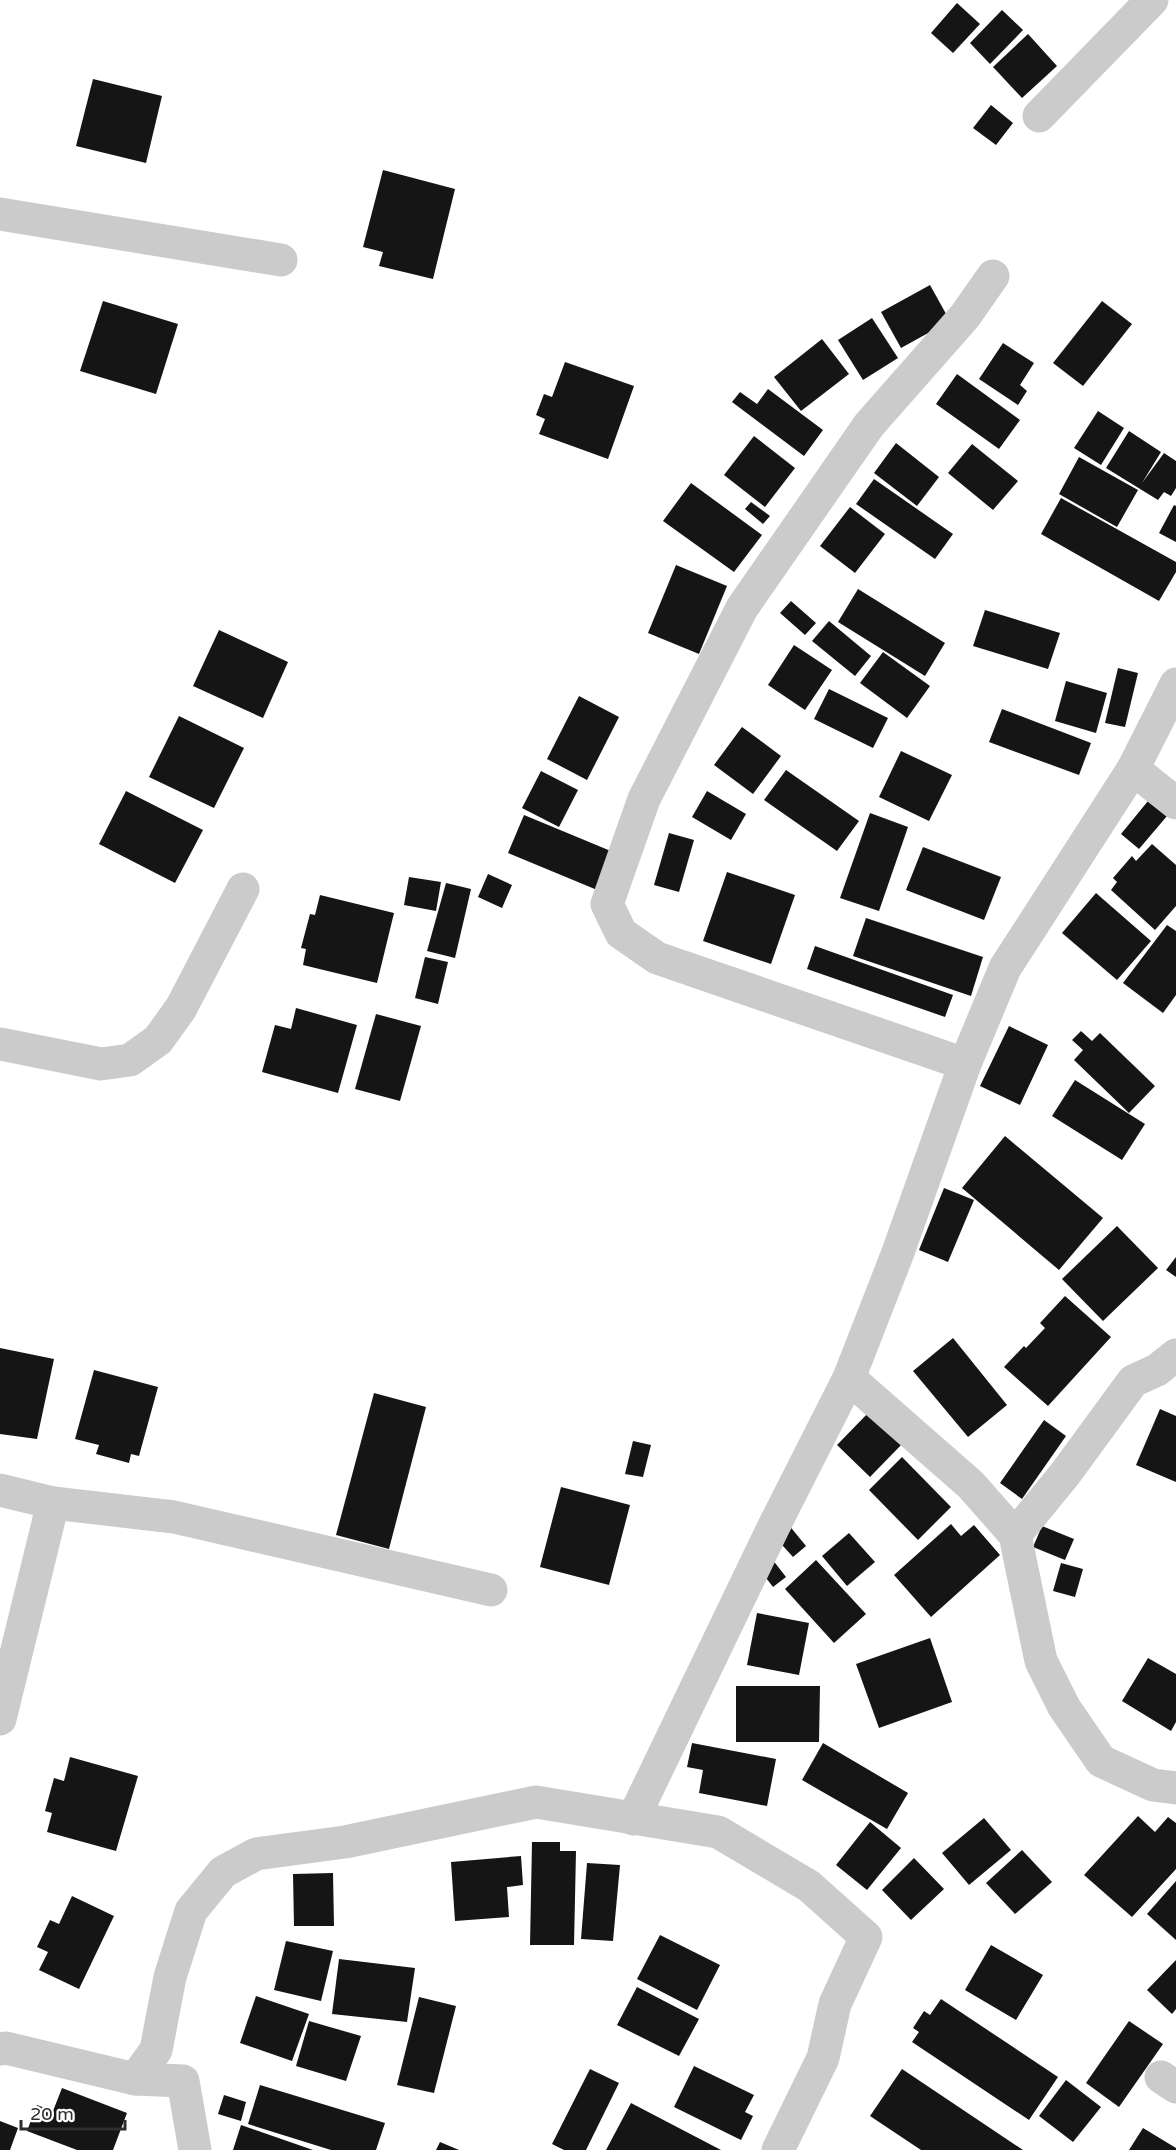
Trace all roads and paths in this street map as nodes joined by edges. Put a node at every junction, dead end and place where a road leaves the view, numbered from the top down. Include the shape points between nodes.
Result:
1 (1152, 0) edge
2 (1039, 116) dead end
3 (0, 214) edge
4 (281, 260) dead end
5 (993, 276) dead end
6 (1176, 684) edge
7 (1133, 769) junction
8 (1176, 803) edge
9 (243, 889) dead end
10 (0, 1044) edge
11 (965, 1064) junction
12 (1176, 1355) edge
13 (849, 1378) junction
14 (0, 1490) edge
15 (53, 1503) junction
16 (1015, 1536) junction
17 (491, 1590) dead end
18 (0, 1719) edge
19 (1176, 1788) edge
20 (633, 1819) junction
21 (0, 2049) edge
22 (135, 2079) junction
23 (195, 2150) edge
24 (778, 2150) edge

1 - 2 street
3 - 4 street
5 - 11 street via 965,316 869,425 742,608 644,799 607,904 621,933 657,958
6 - 7 street
7 - 8 street
7 - 11 street via 1005,968
9 - 10 street via 181,1008 158,1040 130,1060 100,1064
11 - 13 street
12 - 16 street via 1157,1370 1133,1381
13 - 16 street via 971,1485
13 - 20 street
14 - 15 street
15 - 17 street via 174,1517
15 - 18 street
16 - 19 street via 1041,1661 1064,1707 1101,1761 1153,1785
20 - 22 street via 536,1802 345,1842 256,1854 223,1872 191,1911 170,1977 156,2050
20 - 24 street via 717,1832 809,1886 866,1938 835,2004 823,2058
21 - 22 street
22 - 23 street via 183,2081

